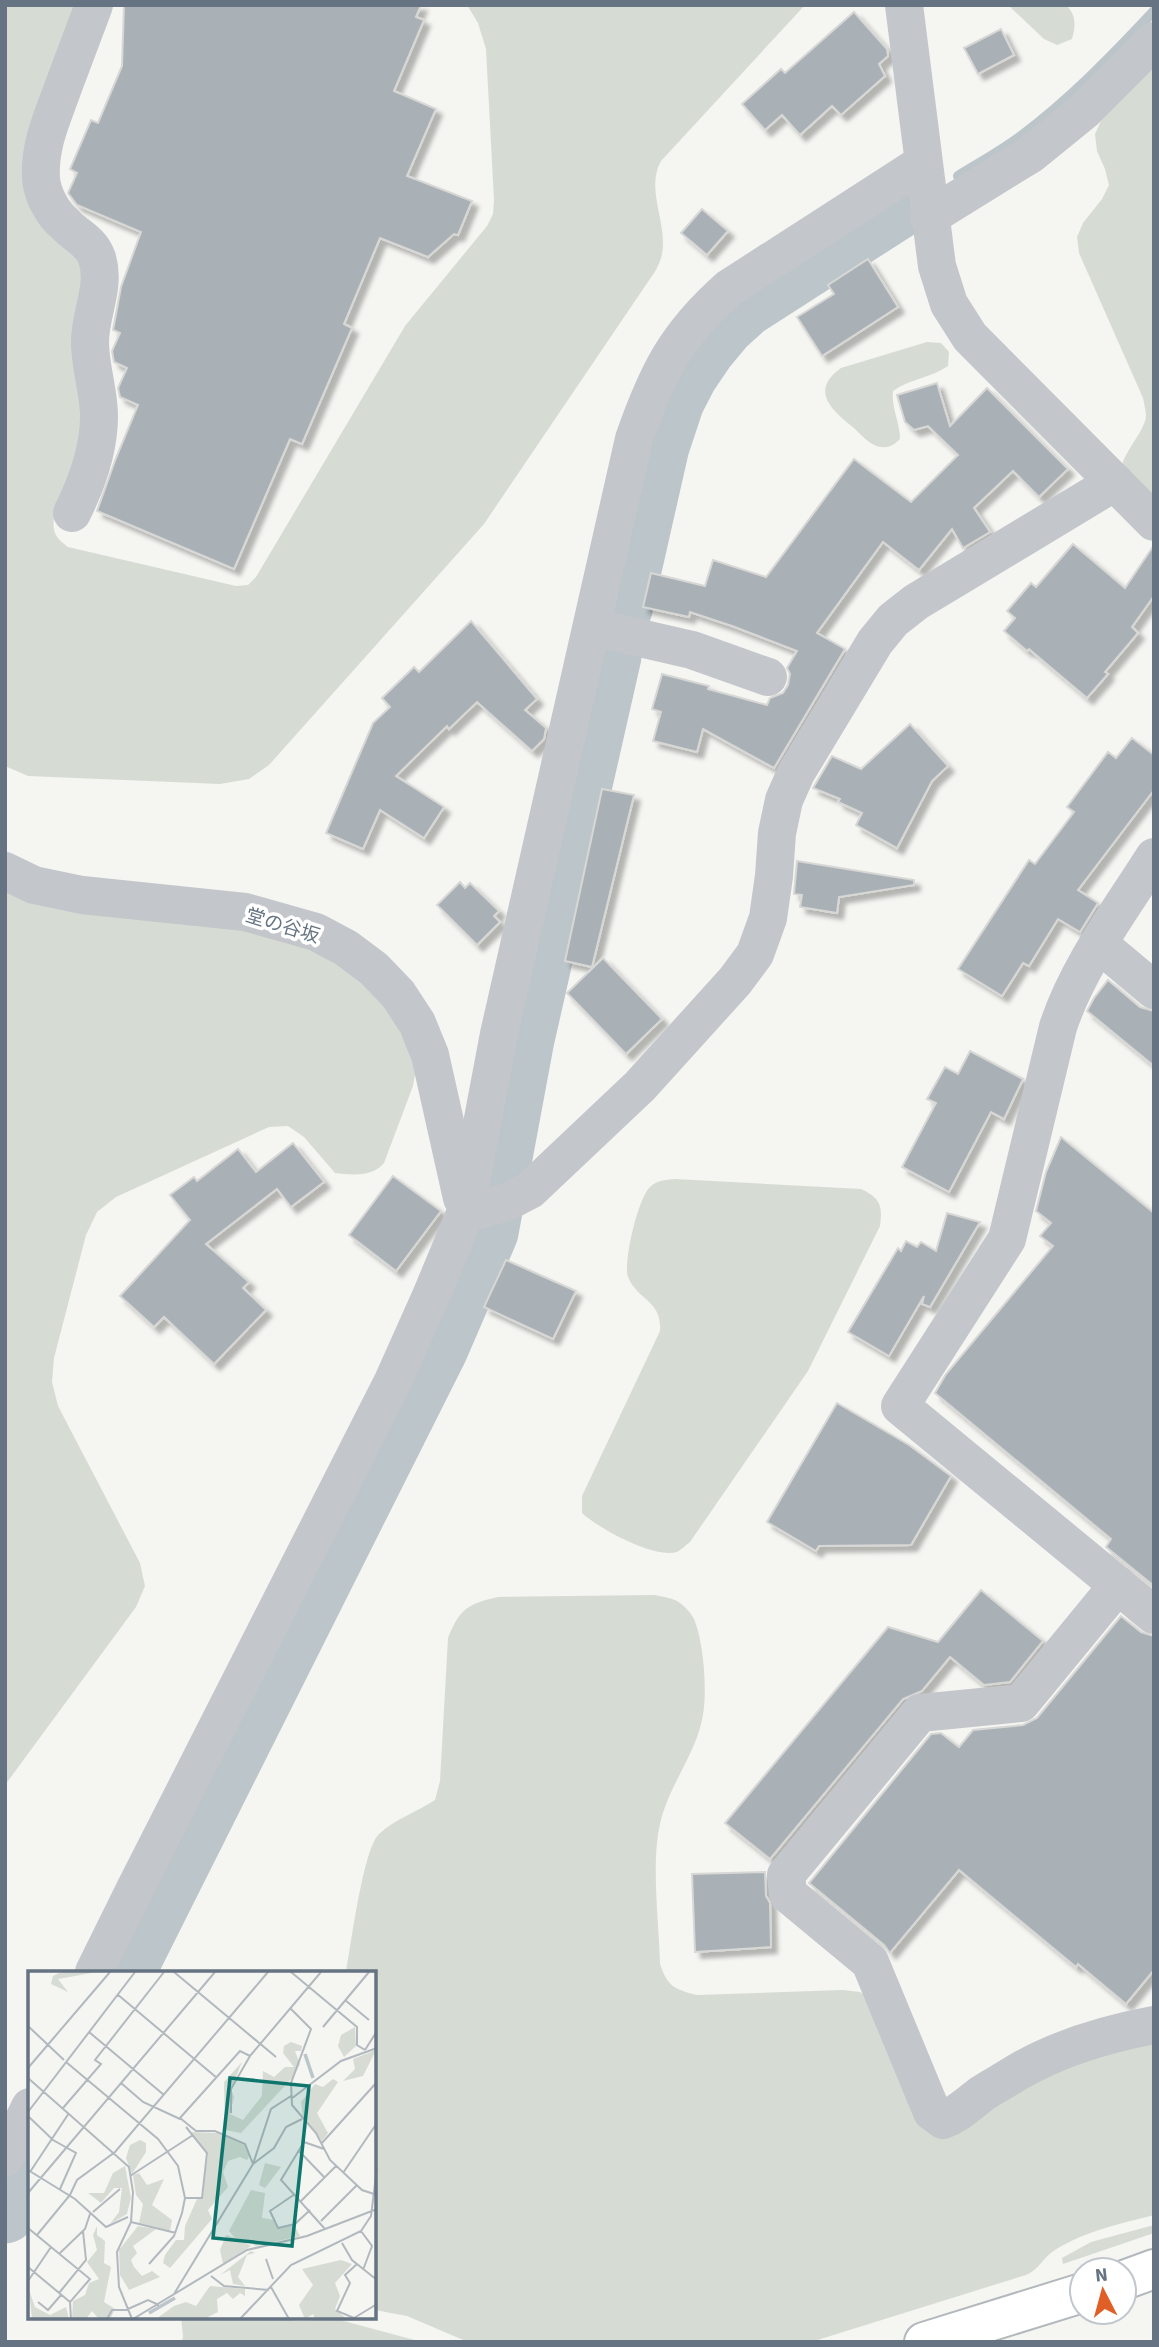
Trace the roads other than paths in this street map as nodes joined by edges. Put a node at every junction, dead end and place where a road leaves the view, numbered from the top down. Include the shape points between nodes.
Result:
1 (94, 5) edge
2 (904, 5) edge
3 (1154, 41) edge
4 (923, 163) junction
5 (929, 217) junction
6 (1115, 482) junction
7 (72, 513) dead end
8 (1154, 522) edge
9 (592, 627) junction
10 (768, 677) dead end
11 (1154, 857) edge
12 (5, 871) edge
13 (1099, 944) junction
14 (1154, 990) edge
15 (484, 1209) junction
16 (1118, 1585) junction
17 (1154, 1615) edge
18 (94, 1971) edge
19 (1154, 2025) edge
20 (28, 2111) edge
21 (5, 2158) edge
22 (1068, 2297) edge
23 (924, 2342) edge

1 - 7 street via 40,157 41,182 50,205 65,225 85,239 97,256 101,276 90,343 99,415 97,440 92,466
2 - 4 street
3 - 5 street via 1084,111 1031,154
4 - 5 street
4 - 9 street via 729,288 685,334 650,392 634,439
5 - 6 street via 949,304 970,337
6 - 8 street
6 - 15 street via 893,620 818,736 784,800 768,918 755,954 640,1086 530,1190
9 - 10 street via 692,650
9 - 15 street via 499,1034
11 - 13 street
12 - 15 street, 堂の谷坂 via 34,885 82,895 245,912 316,932 346,948 398,994 417,1023
13 - 14 street
13 - 16 street via 1058,1027 1007,1239 900,1406
15 - 18 street via 431,1296 393,1381
16 - 17 street
16 - 19 street via 1021,1703 920,1713 786,1875 788,1894 870,1962 932,2112 943,2120 1055,2054
20 - 21 street
22 - 23 main road

